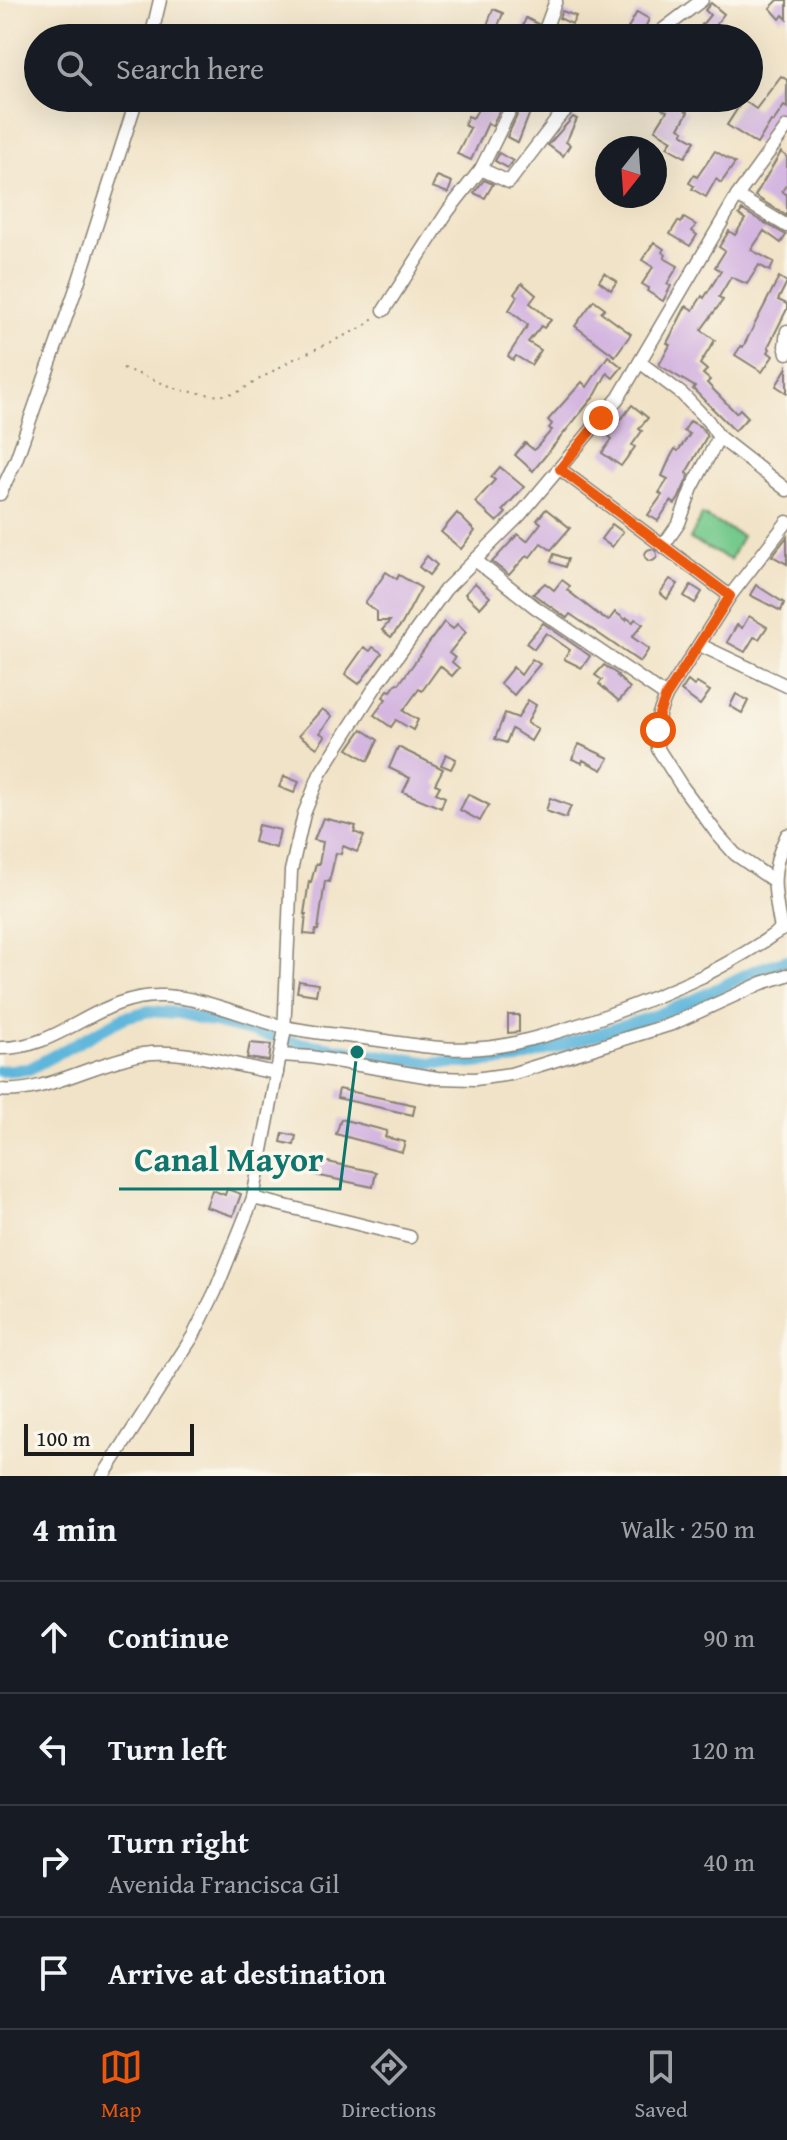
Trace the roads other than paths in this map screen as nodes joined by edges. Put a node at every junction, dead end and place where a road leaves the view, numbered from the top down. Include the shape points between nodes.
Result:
1 (160, 0) edge
2 (556, 0) edge
3 (702, 0) edge
4 (154, 24) edge
5 (547, 24) edge
6 (670, 24) edge
7 (133, 112) edge
8 (509, 112) edge
9 (564, 112) edge
10 (787, 127) edge
11 (481, 169) junction
12 (737, 196) junction
13 (787, 226) edge
14 (384, 310) road end
15 (787, 331) edge
16 (787, 353) edge
17 (641, 363) junction
18 (719, 437) junction
19 (560, 469) junction
20 (787, 490) edge
21 (0, 494) edge
22 (787, 522) edge
23 (663, 546) junction
24 (475, 560) junction
25 (730, 596) junction
26 (700, 645) junction
27 (787, 686) edge
28 (666, 696) junction
29 (787, 835) edge
30 (774, 881) junction
31 (784, 929) edge
32 (787, 975) edge
33 (284, 1030) junction
34 (0, 1048) edge
35 (281, 1051) junction
36 (277, 1073) junction
37 (0, 1090) edge
38 (253, 1198) junction
39 (410, 1237) dead end
40 (103, 1476) edge

1 - 4 street
2 - 5 street
3 - 6 street
7 - 21 street via 78,283
8 - 11 street
9 - 11 street via 509,182
10 - 12 street
11 - 14 street
12 - 13 street
12 - 17 street
15 - 16 street
17 - 18 street via 682,394
17 - 19 street
18 - 20 street
18 - 23 street
19 - 23 street
19 - 24 street
22 - 25 street
23 - 25 street
24 - 28 street
24 - 33 street via 415,629 320,774 291,871
25 - 26 street
26 - 27 street
26 - 28 street
28 - 30 street via 659,714 658,749 718,835
29 - 30 street via 775,860
30 - 31 street
31 - 33 street via 667,992 479,1050
32 - 35 street via 672,1024 511,1074 437,1078
33 - 34 street via 195,1000 163,996 111,1005 33,1044
33 - 35 street
35 - 36 street
36 - 37 street via 162,1052 115,1060 35,1088
36 - 38 street
38 - 39 street
38 - 40 street via 193,1336

